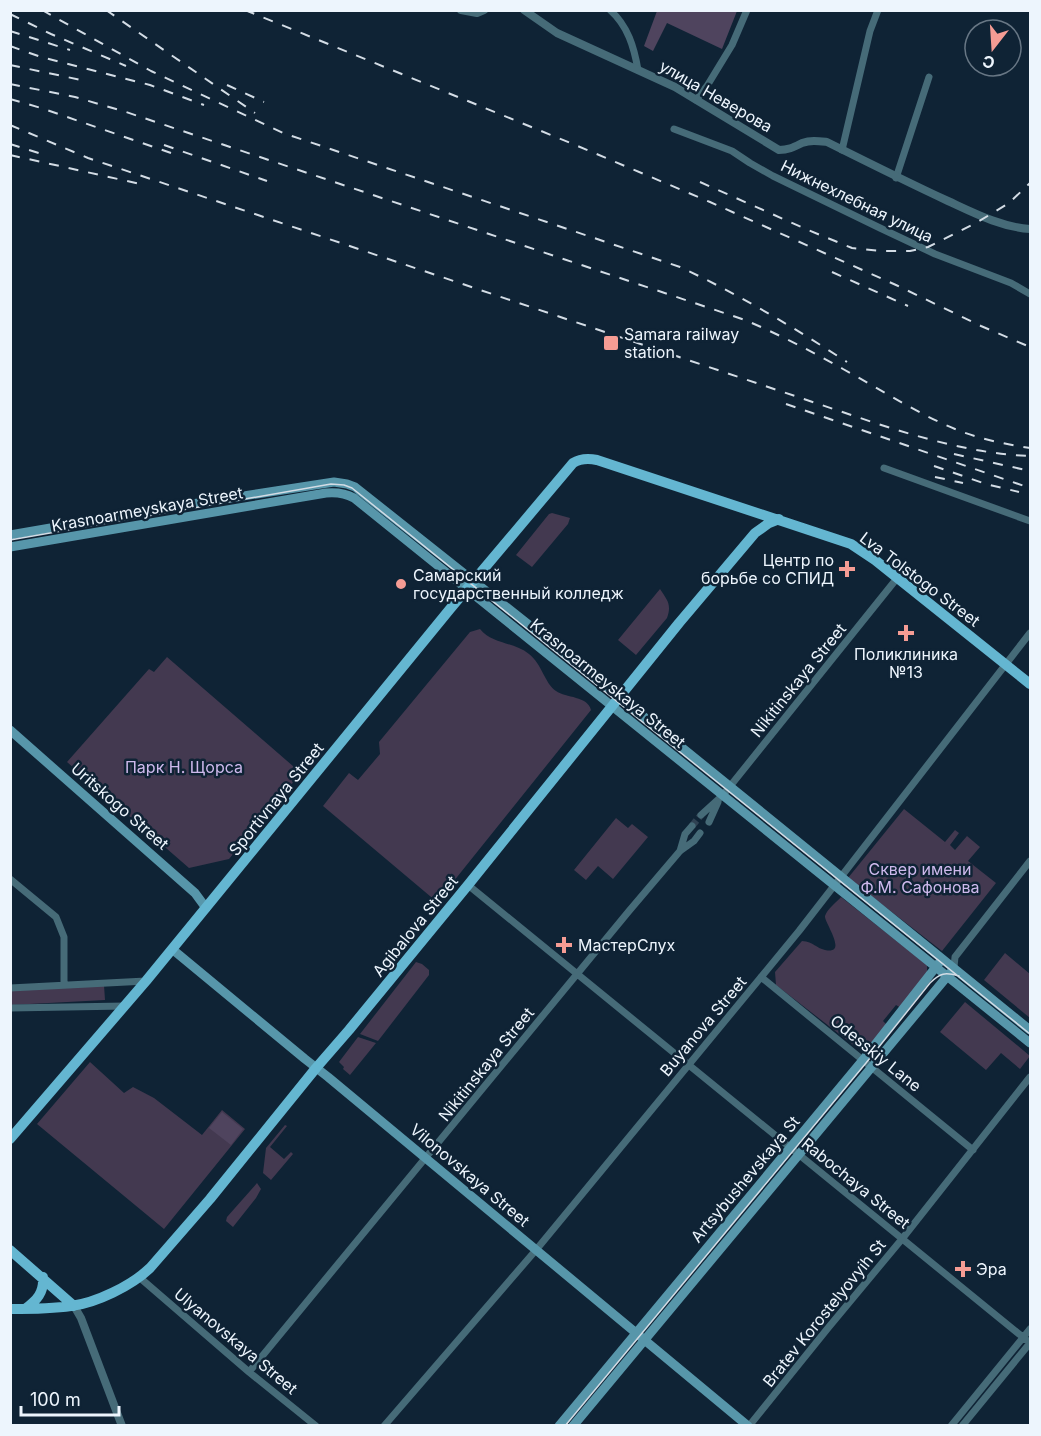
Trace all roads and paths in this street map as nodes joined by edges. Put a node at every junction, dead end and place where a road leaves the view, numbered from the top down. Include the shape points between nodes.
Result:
1 (461, 10) edge
2 (484, 10) edge
3 (524, 10) edge
4 (610, 10) edge
5 (747, 10) edge
6 (878, 10) edge
7 (638, 69) junction
8 (929, 76) dead end
9 (696, 100) junction
10 (674, 129) dead end
11 (842, 150) junction
12 (896, 178) junction
13 (1030, 229) edge
14 (1030, 294) edge
15 (884, 468) dead end
16 (748, 509) junction
17 (779, 519) junction
18 (1030, 521) edge
19 (755, 533) junction
20 (10, 535) edge
21 (10, 547) edge
22 (898, 578) junction
23 (471, 585) junction
24 (1030, 633) edge
25 (1006, 665) junction
26 (1030, 684) edge
27 (616, 702) junction
28 (10, 730) edge
29 (730, 786) junction
30 (721, 798) junction
31 (701, 815) tunnel mouth
32 (709, 822) tunnel mouth
33 (692, 826) tunnel mouth
34 (700, 833) tunnel mouth
35 (680, 851) junction
36 (1030, 861) edge
37 (842, 877) junction
38 (10, 879) edge
39 (468, 885) junction
40 (835, 885) junction
41 (206, 908) junction
42 (172, 949) junction
43 (955, 957) junction
44 (943, 959) junction
45 (936, 967) junction
46 (954, 968) junction
47 (577, 974) junction
48 (947, 976) junction
49 (761, 977) junction
50 (146, 981) junction
51 (64, 985) junction
52 (10, 988) edge
53 (125, 1006) junction
54 (10, 1008) edge
55 (1030, 1030) edge
56 (1030, 1043) edge
57 (863, 1060) junction
58 (688, 1064) junction
59 (872, 1067) junction
60 (316, 1068) junction
61 (1030, 1077) edge
62 (10, 1139) edge
63 (973, 1149) junction
64 (794, 1151) junction
65 (426, 1158) junction
66 (902, 1239) junction
67 (10, 1250) edge
68 (536, 1250) junction
69 (43, 1278) junction
70 (139, 1278) junction
71 (74, 1306) junction
72 (10, 1309) edge
73 (25, 1309) junction
74 (1030, 1329) edge
75 (640, 1336) junction
76 (1024, 1338) junction
77 (1030, 1343) edge
78 (249, 1372) junction
79 (122, 1425) edge
80 (315, 1425) edge
81 (384, 1425) edge
82 (559, 1425) edge
83 (573, 1425) edge
84 (748, 1425) edge
85 (951, 1425) edge
86 (962, 1425) edge

1 - 2 street
3 - 7 street, улица Неверова via 578,44
4 - 7 street via 620,19 634,47
5 - 9 street via 732,45
6 - 11 street
7 - 9 street, улица Неверова
8 - 12 street
9 - 11 street, улица Неверова via 779,150 815,140
10 - 14 street, Нижнехлебная улица via 732,151 773,176 880,228
11 - 12 street, улица Неверова
12 - 13 street, улица Неверова via 984,218
15 - 18 street
16 - 17 main road, Lva Tolstogo Street
16 - 19 main road via 758,522
16 - 23 main road, Sportivnaya Street via 594,459 578,460
17 - 19 main road, Agibalova Street
17 - 22 main road, Lva Tolstogo Street via 851,544
19 - 27 main road, Agibalova Street
20 - 23 main road, Krasnoarmeyskaya Street via 340,482 362,492
21 - 23 main road, Krasnoarmeyskaya Street via 340,492 354,498
22 - 25 main road, Lva Tolstogo Street
22 - 29 street, Nikitinskaya Street
23 - 27 main road, Krasnoarmeyskaya Street
23 - 41 main road, Sportivnaya Street
24 - 25 street, Buyanova Street
25 - 26 main road, Lva Tolstogo Street
25 - 37 street, Buyanova Street
27 - 29 main road, Krasnoarmeyskaya Street
27 - 30 main road, Krasnoarmeyskaya Street
27 - 39 main road, Agibalova Street
28 - 41 main road, Uritskogo Street via 195,892
29 - 30 street, Nikitinskaya Street
29 - 37 main road, Krasnoarmeyskaya Street
30 - 31 street
30 - 32 street
30 - 40 main road, Krasnoarmeyskaya Street
33 - 35 street, Nikitinskaya Street
34 - 35 street
35 - 47 street, Nikitinskaya Street
36 - 43 street
37 - 40 street, Buyanova Street
37 - 44 main road, Krasnoarmeyskaya Street
38 - 51 street via 56,917 64,937
39 - 47 street, Rabochaya Street
39 - 60 main road, Agibalova Street
40 - 45 main road, Krasnoarmeyskaya Street
40 - 49 street, Buyanova Street
41 - 42 main road, Sportivnaya Street
42 - 50 main road, Sportivnaya Street
42 - 60 main road, Vilonovskaya Street
43 - 44 street
43 - 46 street
44 - 45 main road, Artsybushevskaya St
44 - 46 main road, Krasnoarmeyskaya Street
45 - 48 main road, Krasnoarmeyskaya Street
45 - 57 main road, Artsybushevskaya St
46 - 48 main road, Artsybushevskaya St
46 - 55 main road, Krasnoarmeyskaya Street
47 - 58 street, Rabochaya Street
47 - 65 street, Nikitinskaya Street
48 - 56 main road, Krasnoarmeyskaya Street
48 - 59 main road, Artsybushevskaya St
49 - 57 street, Odesskiy Lane
49 - 58 street, Buyanova Street
50 - 51 street
50 - 53 main road, Sportivnaya Street
51 - 52 street
53 - 54 street
53 - 62 main road, Sportivnaya Street
57 - 59 street, Odesskiy Lane
57 - 64 main road, Artsybushevskaya St
58 - 64 street, Rabochaya Street
58 - 68 street, Buyanova Street
59 - 63 street, Odesskiy Lane
59 - 64 main road, Artsybushevskaya St
60 - 65 main road, Vilonovskaya Street
60 - 70 main road, Agibalova Street via 210,1200
61 - 63 street, Bratev Korostelyovyih St
63 - 66 street, Bratev Korostelyovyih St
64 - 66 street, Rabochaya Street
64 - 75 main road, Artsybushevskaya St
65 - 68 main road, Vilonovskaya Street
65 - 78 street, Nikitinskaya Street
66 - 76 street, Rabochaya Street
66 - 84 street, Bratev Korostelyovyih St
67 - 69 main road
68 - 75 main road, Vilonovskaya Street
68 - 81 street, Buyanova Street
69 - 71 main road
69 - 73 main road via 40,1296
70 - 71 main road, Agibalova Street
70 - 78 street, Ulyanovskaya Street
71 - 73 main road, Agibalova Street
71 - 79 street
72 - 73 main road, Agibalova Street
74 - 76 street
75 - 82 main road, Artsybushevskaya St
75 - 83 main road, Artsybushevskaya St
75 - 84 main road, Vilonovskaya Street
76 - 77 street, Rabochaya Street
76 - 85 street
77 - 86 street
78 - 80 street, Ulyanovskaya Street

